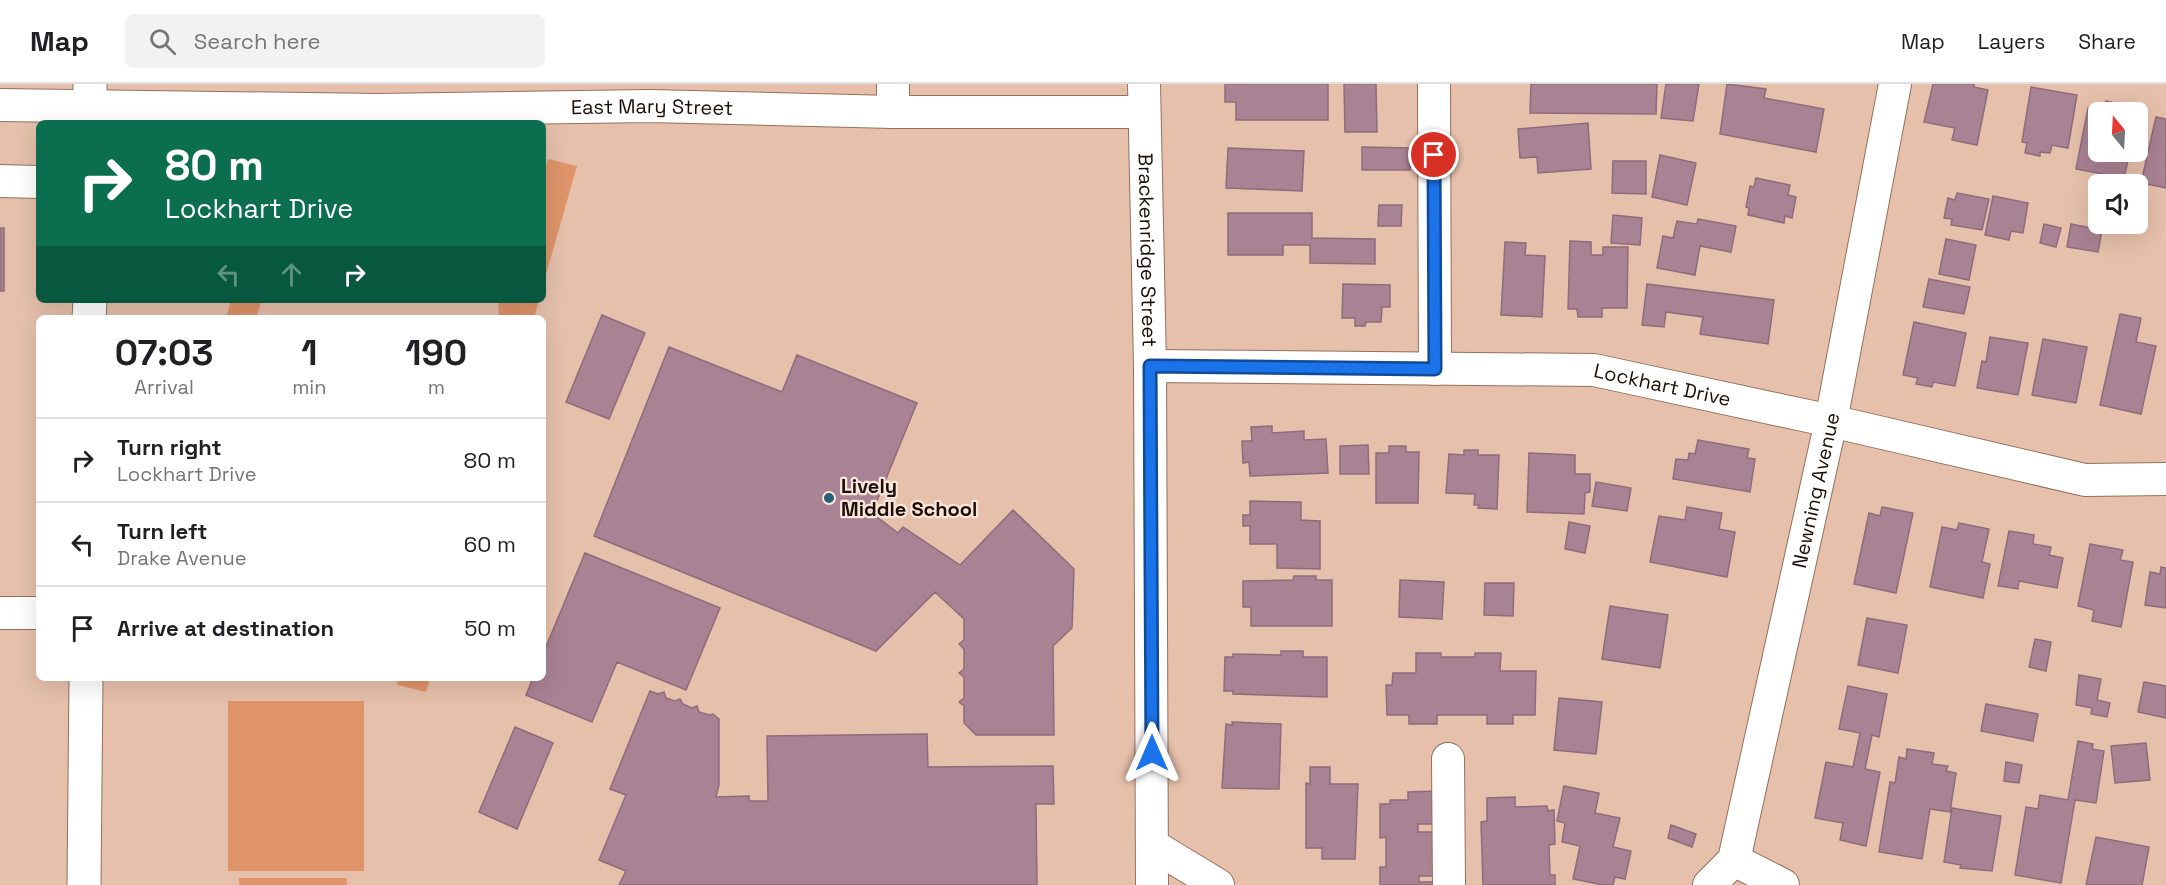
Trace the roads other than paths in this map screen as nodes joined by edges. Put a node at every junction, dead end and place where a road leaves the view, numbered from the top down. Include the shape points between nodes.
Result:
1 (1434, 84) edge
2 (1895, 84) edge
3 (650, 95) edge
4 (312, 97) edge
5 (379, 97) edge
6 (893, 98) edge
7 (1143, 98) edge
8 (90, 104) edge
9 (0, 105) edge
10 (0, 181) edge
11 (36, 183) edge
12 (1150, 366) junction
13 (1435, 369) junction
14 (1831, 421) junction
15 (2166, 479) edge
16 (0, 613) edge
17 (36, 613) edge
18 (86, 681) edge
19 (1448, 759) dead end
20 (1152, 845) junction
21 (1734, 860) junction
22 (84, 885) edge
23 (1152, 885) edge
24 (1218, 885) edge
25 (1449, 885) edge
26 (1709, 885) edge
27 (1783, 885) edge

1 - 13 street
2 - 14 street, Newning Avenue
3 - 5 street, East Mary Street
3 - 6 street, East Mary Street
4 - 5 street, East Mary Street
4 - 8 street, East Mary Street
6 - 7 street, East Mary Street
7 - 12 street, Brackenridge Street
8 - 9 street, East Mary Street
10 - 11 street
12 - 13 street, Lockhart Drive
12 - 20 street, Brackenridge Street
13 - 14 street, Lockhart Drive via 1594,370
14 - 15 street, Lockhart Drive via 2085,480
14 - 21 street, Newning Avenue
16 - 17 street
18 - 22 main road
19 - 25 street
20 - 23 street, Brackenridge Street
20 - 24 street
21 - 26 street
21 - 27 street

